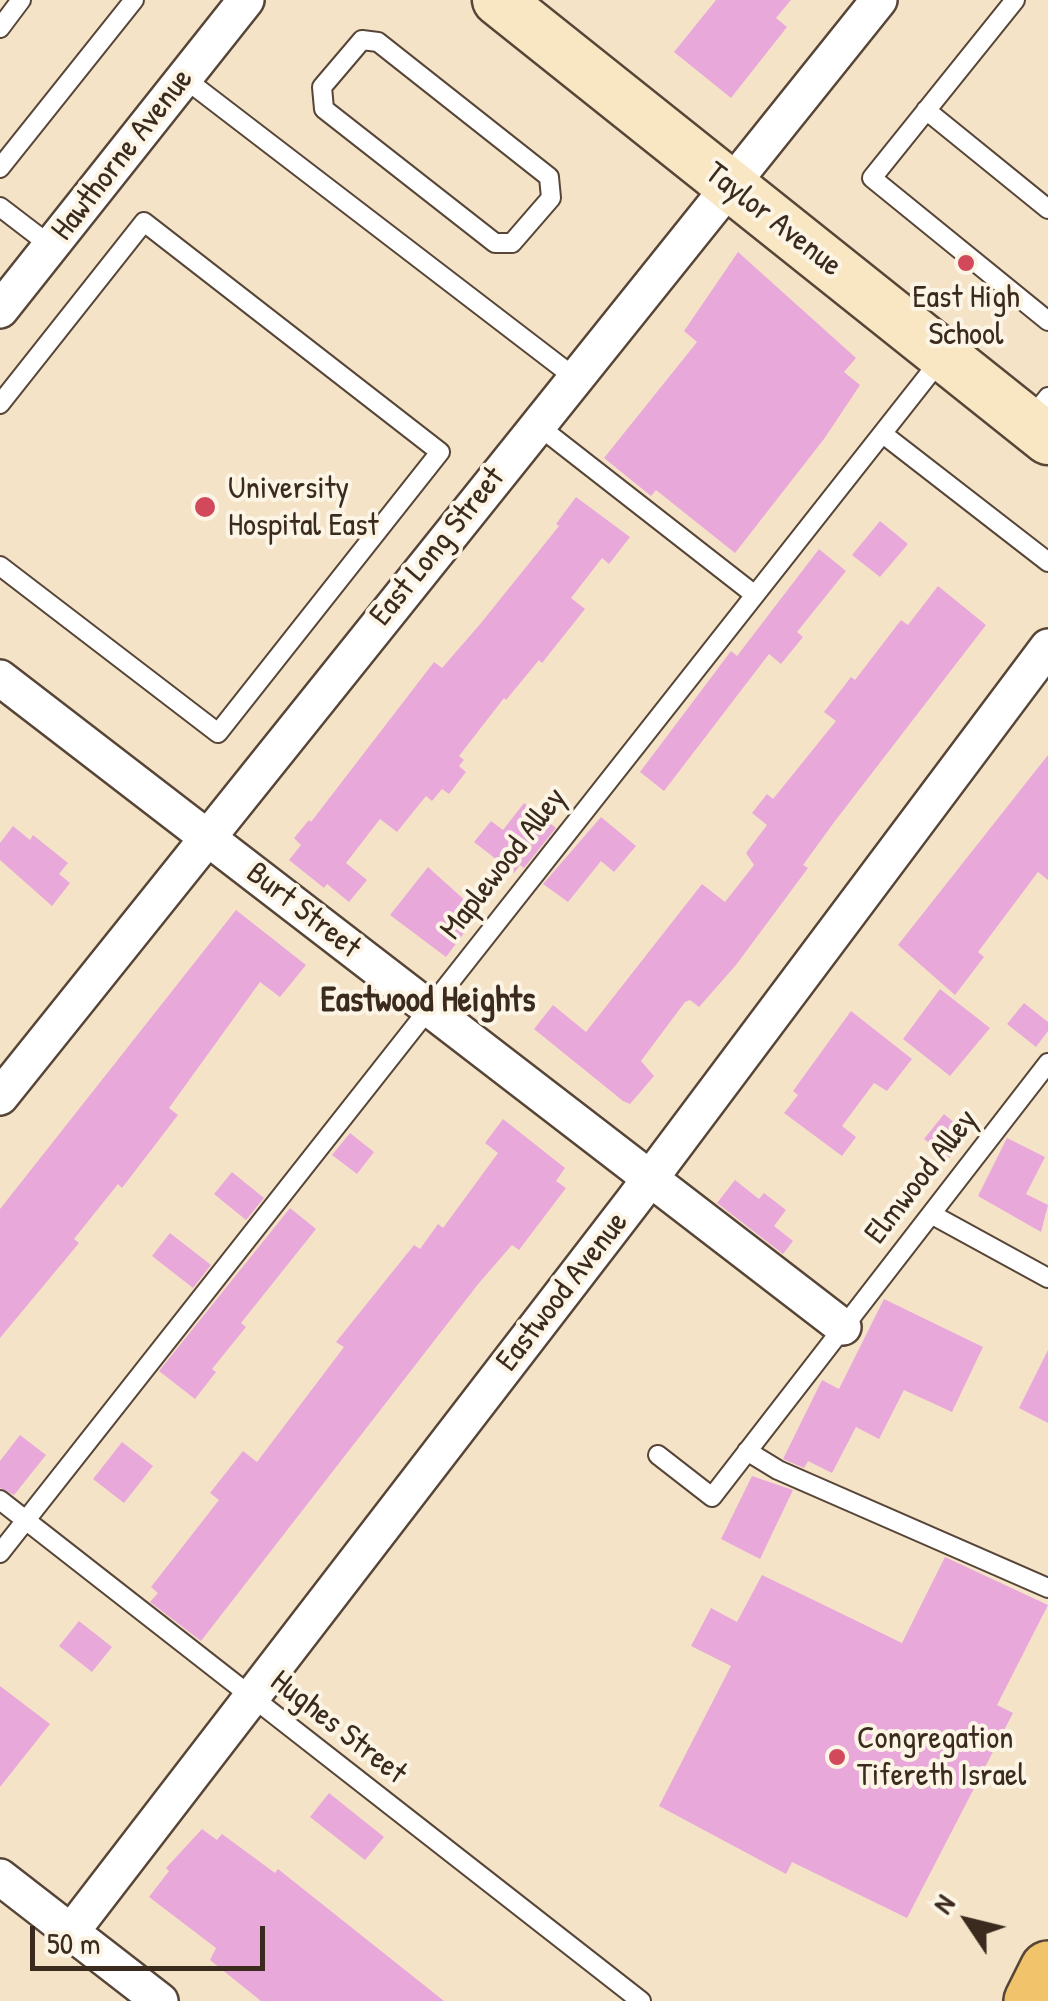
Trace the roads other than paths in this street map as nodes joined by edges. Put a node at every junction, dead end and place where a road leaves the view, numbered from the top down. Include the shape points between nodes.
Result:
1 (22, 0) edge
2 (134, 0) edge
3 (246, 0) edge
4 (878, 0) edge
5 (1014, 0) edge
6 (516, 5) edge
7 (0, 28) edge
8 (184, 78) junction
9 (926, 110) junction
10 (0, 168) edge
11 (408, 176) joint
12 (731, 186) junction
13 (0, 207) edge
14 (1048, 209) edge
15 (51, 246) junction
16 (0, 310) edge
17 (1048, 321) edge
18 (944, 354) junction
19 (574, 377) junction
20 (0, 404) edge
21 (1041, 419) edge
22 (536, 424) junction
23 (882, 434) junction
24 (1048, 562) edge
25 (0, 566) edge
26 (754, 596) junction
27 (1048, 647) edge
28 (2, 684) edge
29 (206, 837) junction
30 (429, 1008) junction
31 (1046, 1071) edge
32 (0, 1097) edge
33 (650, 1178) junction
34 (931, 1214) junction
35 (1048, 1278) edge
36 (843, 1327) junction
37 (747, 1450) junction
38 (658, 1455) dead end
39 (0, 1500) edge
40 (26, 1520) junction
41 (0, 1553) edge
42 (1048, 1588) edge
43 (251, 1698) junction
44 (0, 1877) edge
45 (71, 1932) junction
46 (1048, 1969) edge
47 (160, 2001) edge
48 (641, 2001) edge
49 (1032, 2001) edge

1 - 7 lane
2 - 10 lane
3 - 8 street, Hawthorne Avenue
4 - 12 street, East Long Street
5 - 9 lane
6 - 12 main road, Taylor Avenue
8 - 15 street, Hawthorne Avenue
8 - 19 lane
9 - 14 lane
9 - 17 lane via 872,178
11 - 11 lane via 324,109 322,87 362,40 378,42 549,177 551,198 512,243 495,243
12 - 18 main road, Taylor Avenue
12 - 19 street, East Long Street
13 - 15 lane
15 - 16 street, Hawthorne Avenue
18 - 21 main road, Taylor Avenue
18 - 23 lane, Maplewood Alley
19 - 22 street, East Long Street
20 - 25 lane via 144,222 440,452 218,733
22 - 26 lane
22 - 29 street, East Long Street
23 - 24 lane
23 - 26 lane, Maplewood Alley
26 - 30 lane, Maplewood Alley
27 - 33 street, Eastwood Avenue
28 - 29 street, Burt Street
29 - 30 street, Burt Street
29 - 32 street, East Long Street
30 - 33 street, Burt Street
30 - 40 lane, Maplewood Alley
31 - 34 lane, Elmwood Alley
33 - 36 street, Burt Street
33 - 43 street, Eastwood Avenue
34 - 35 lane
34 - 36 lane, Elmwood Alley
36 - 37 lane, Elmwood Alley
37 - 38 lane, Elmwood Alley via 712,1497
37 - 42 lane via 778,1470
39 - 40 lane, Hughes Street
40 - 41 lane, Maplewood Alley
40 - 43 lane, Hughes Street
43 - 45 street, Eastwood Avenue
43 - 48 lane, Hughes Street
44 - 45 street
45 - 47 street
46 - 49 main road

